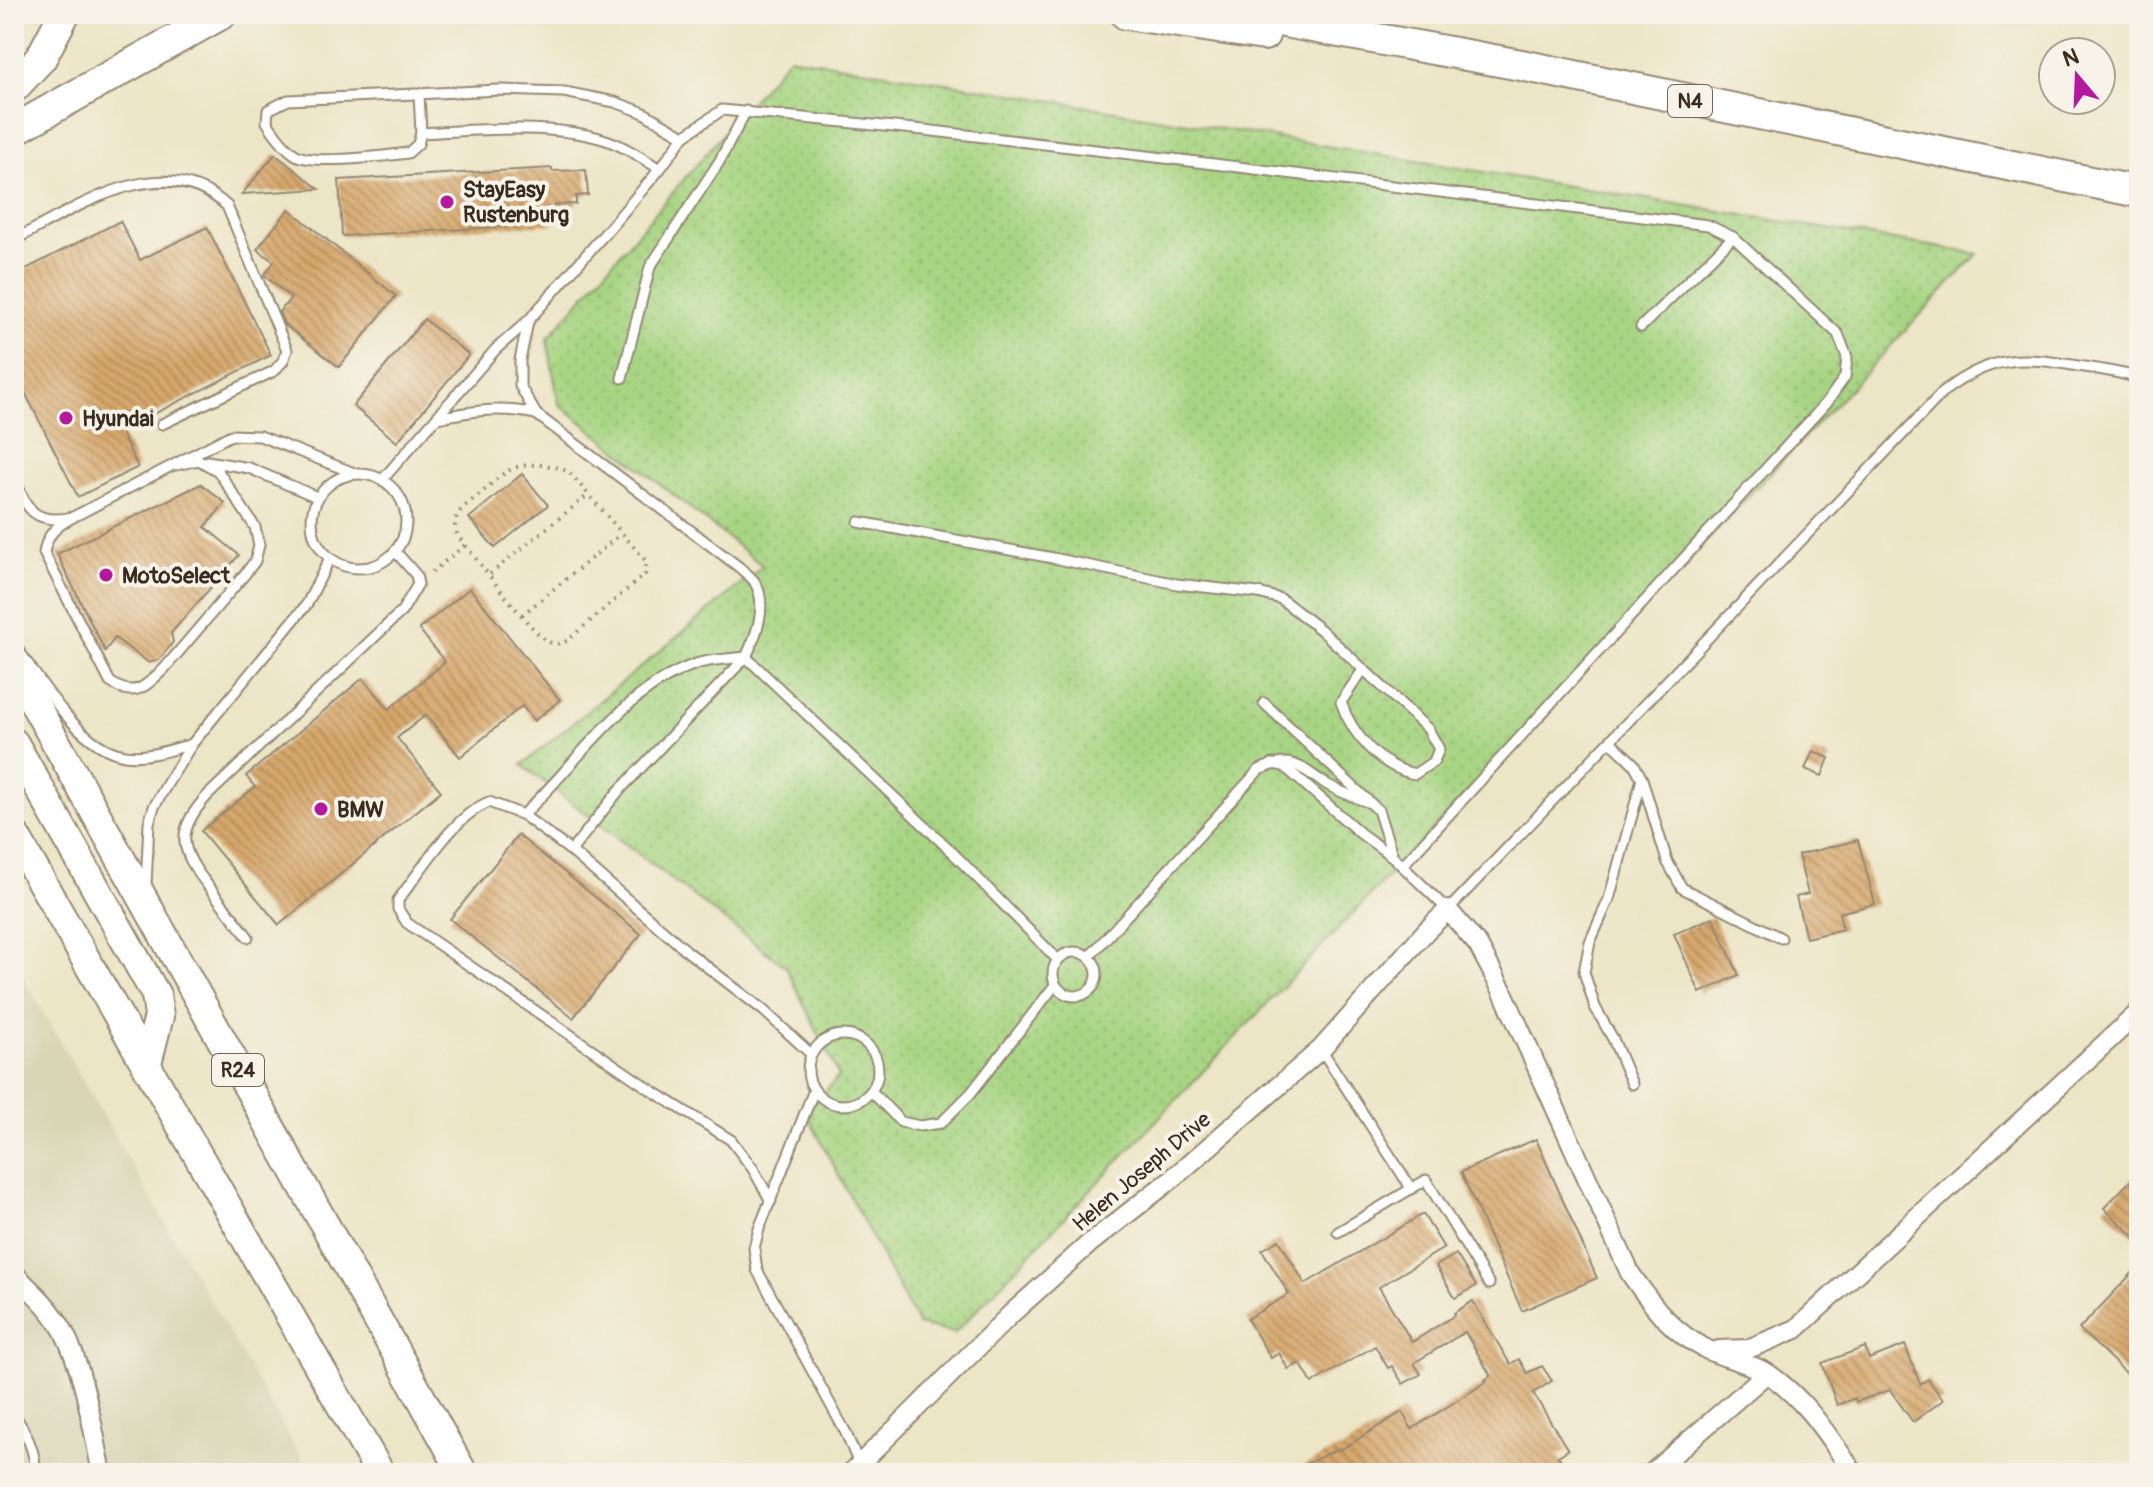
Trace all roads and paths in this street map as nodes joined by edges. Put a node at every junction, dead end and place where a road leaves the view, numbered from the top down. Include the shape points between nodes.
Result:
1 (64, 14) edge
2 (221, 14) edge
3 (1126, 14) edge
4 (1240, 14) edge
5 (1346, 14) edge
6 (1521, 65) junction
7 (14, 87) edge
8 (419, 94) junction
9 (746, 111) junction
10 (14, 130) edge
11 (421, 133) junction
12 (684, 136) junction
13 (1893, 143) junction
14 (660, 169) junction
15 (2139, 192) edge
16 (1733, 237) junction
17 (14, 240) edge
18 (528, 321) junction
19 (1641, 327) dead end
20 (622, 378) dead end
21 (2139, 378) edge
22 (536, 414) junction
23 (438, 418) junction
24 (162, 424) dead end
25 (199, 460) junction
26 (176, 465) junction
27 (354, 473) junction
28 (14, 477) edge
29 (383, 479) junction
30 (588, 495) junction
31 (317, 497) junction
32 (73, 517) junction
33 (859, 522) dead end
34 (621, 534) junction
35 (465, 545) junction
36 (395, 551) junction
37 (330, 558) junction
38 (490, 574) junction
39 (418, 584) junction
40 (522, 615) junction
41 (14, 644) edge
42 (746, 657) junction
43 (14, 667) edge
44 (1363, 670) junction
45 (1264, 703) dead end
46 (1610, 741) junction
47 (14, 743) edge
48 (192, 744) junction
49 (1272, 764) junction
50 (1642, 779) junction
51 (1370, 803) junction
52 (523, 815) junction
53 (14, 834) edge
54 (571, 851) junction
55 (1393, 857) junction
56 (1402, 866) junction
57 (146, 902) junction
58 (1448, 910) junction
59 (248, 937) dead end
60 (1781, 938) dead end
61 (1089, 957) junction
62 (1058, 960) junction
63 (1055, 985) junction
64 (2139, 1012) edge
65 (1321, 1049) junction
66 (811, 1054) junction
67 (147, 1063) junction
68 (1632, 1084) dead end
69 (814, 1090) junction
70 (871, 1091) junction
71 (1411, 1188) junction
72 (771, 1201) junction
73 (1338, 1232) dead end
74 (14, 1274) edge
75 (1489, 1284) dead end
76 (1708, 1350) junction
77 (1767, 1373) junction
78 (14, 1415) edge
79 (855, 1468) edge
80 (35, 1473) edge
81 (102, 1473) edge
82 (380, 1473) edge
83 (463, 1473) edge
84 (1652, 1473) edge
85 (1854, 1473) edge

1 - 7 highway via 41,58
2 - 10 highway
3 - 6 highway via 1410,56
4 - 6 highway, N4
5 - 13 highway via 1744,95 1844,122
6 - 13 highway, N4
8 - 11 lane
8 - 11 lane via 288,100 268,110 267,122 295,154 311,160 408,153
8 - 12 lane via 564,92 615,102
9 - 12 lane via 722,110
9 - 16 lane via 1708,225
9 - 20 lane via 650,267
11 - 14 lane via 500,129 582,134 608,141
12 - 14 lane
13 - 15 highway, N4
14 - 18 lane
16 - 19 lane
16 - 56 lane via 1838,334 1847,357 1845,377
17 - 24 lane via 136,183 195,186 211,191 227,206 287,350 274,371
18 - 22 lane via 520,386
18 - 23 lane via 496,349
21 - 46 lane via 2035,358 2006,361 1960,379
22 - 23 lane via 505,408
22 - 42 lane via 754,581 760,598 759,630
23 - 29 lane
25 - 26 lane
25 - 31 lane via 249,468
25 - 32 lane via 218,471 255,527 255,561 164,669 136,690 122,691 110,682 44,553 46,539
26 - 27 lane via 231,435 245,434
26 - 32 lane
27 - 29 lane
27 - 31 lane via 339,477
28 - 32 lane via 35,516 54,521
29 - 36 lane via 396,490 406,513 404,537
30 - 34 path
30 - 35 path via 558,466 510,469 458,514 455,532
30 - 38 path
31 - 37 lane via 312,530
33 - 44 lane via 1281,599
34 - 40 path
34 - 40 path via 646,561 645,574 567,641 546,641
35 - 38 path
35 - 39 path
36 - 37 lane via 371,567 342,565
36 - 39 lane
37 - 48 lane via 307,604
38 - 40 path
39 - 59 lane via 402,611 208,795 190,819 187,857
41 - 48 lane via 83,734 103,748 124,755 154,755
42 - 52 lane via 697,664 653,687 621,712
42 - 54 lane via 617,793
42 - 62 lane via 959,858
43 - 57 main road, R24
44 - 44 lane via 1428,729 1439,749 1434,761 1415,774 1397,771 1348,723 1341,702
45 - 51 lane
46 - 50 lane
46 - 58 lane
47 - 67 main road via 156,995 159,1016
48 - 57 lane via 149,823
49 - 51 lane via 1297,764 1330,787
49 - 55 lane via 1284,766
49 - 61 lane via 1259,770
50 - 60 lane via 1667,861 1682,888
50 - 68 lane via 1584,972
51 - 55 lane via 1378,810
52 - 54 lane
52 - 72 lane via 489,802 473,808 398,900 401,916 731,1140
53 - 67 main road
54 - 66 lane
55 - 56 lane
56 - 58 lane
57 - 83 main road, R24
58 - 65 street, Helen Joseph Drive
58 - 76 street via 1478,945 1502,990 1630,1273 1679,1334
61 - 62 lane via 1073,952
61 - 63 lane via 1097,971 1093,988 1078,996
62 - 63 lane
63 - 70 lane via 971,1093 941,1123 901,1122
64 - 76 street via 1796,1329 1748,1349
65 - 71 lane
65 - 79 street, Helen Joseph Drive via 1056,1274
66 - 69 lane via 807,1069
66 - 70 lane via 833,1036 864,1042 877,1060
67 - 82 main road
69 - 70 lane via 842,1105
69 - 72 lane, Helen Joseph Drive
71 - 73 lane
71 - 75 lane via 1426,1180
72 - 79 lane, Helen Joseph Drive via 754,1248 757,1270 845,1431
74 - 81 street via 43,1301 62,1329 77,1365
76 - 77 street
77 - 84 street
77 - 85 street via 1802,1399
78 - 80 lane via 29,1443

